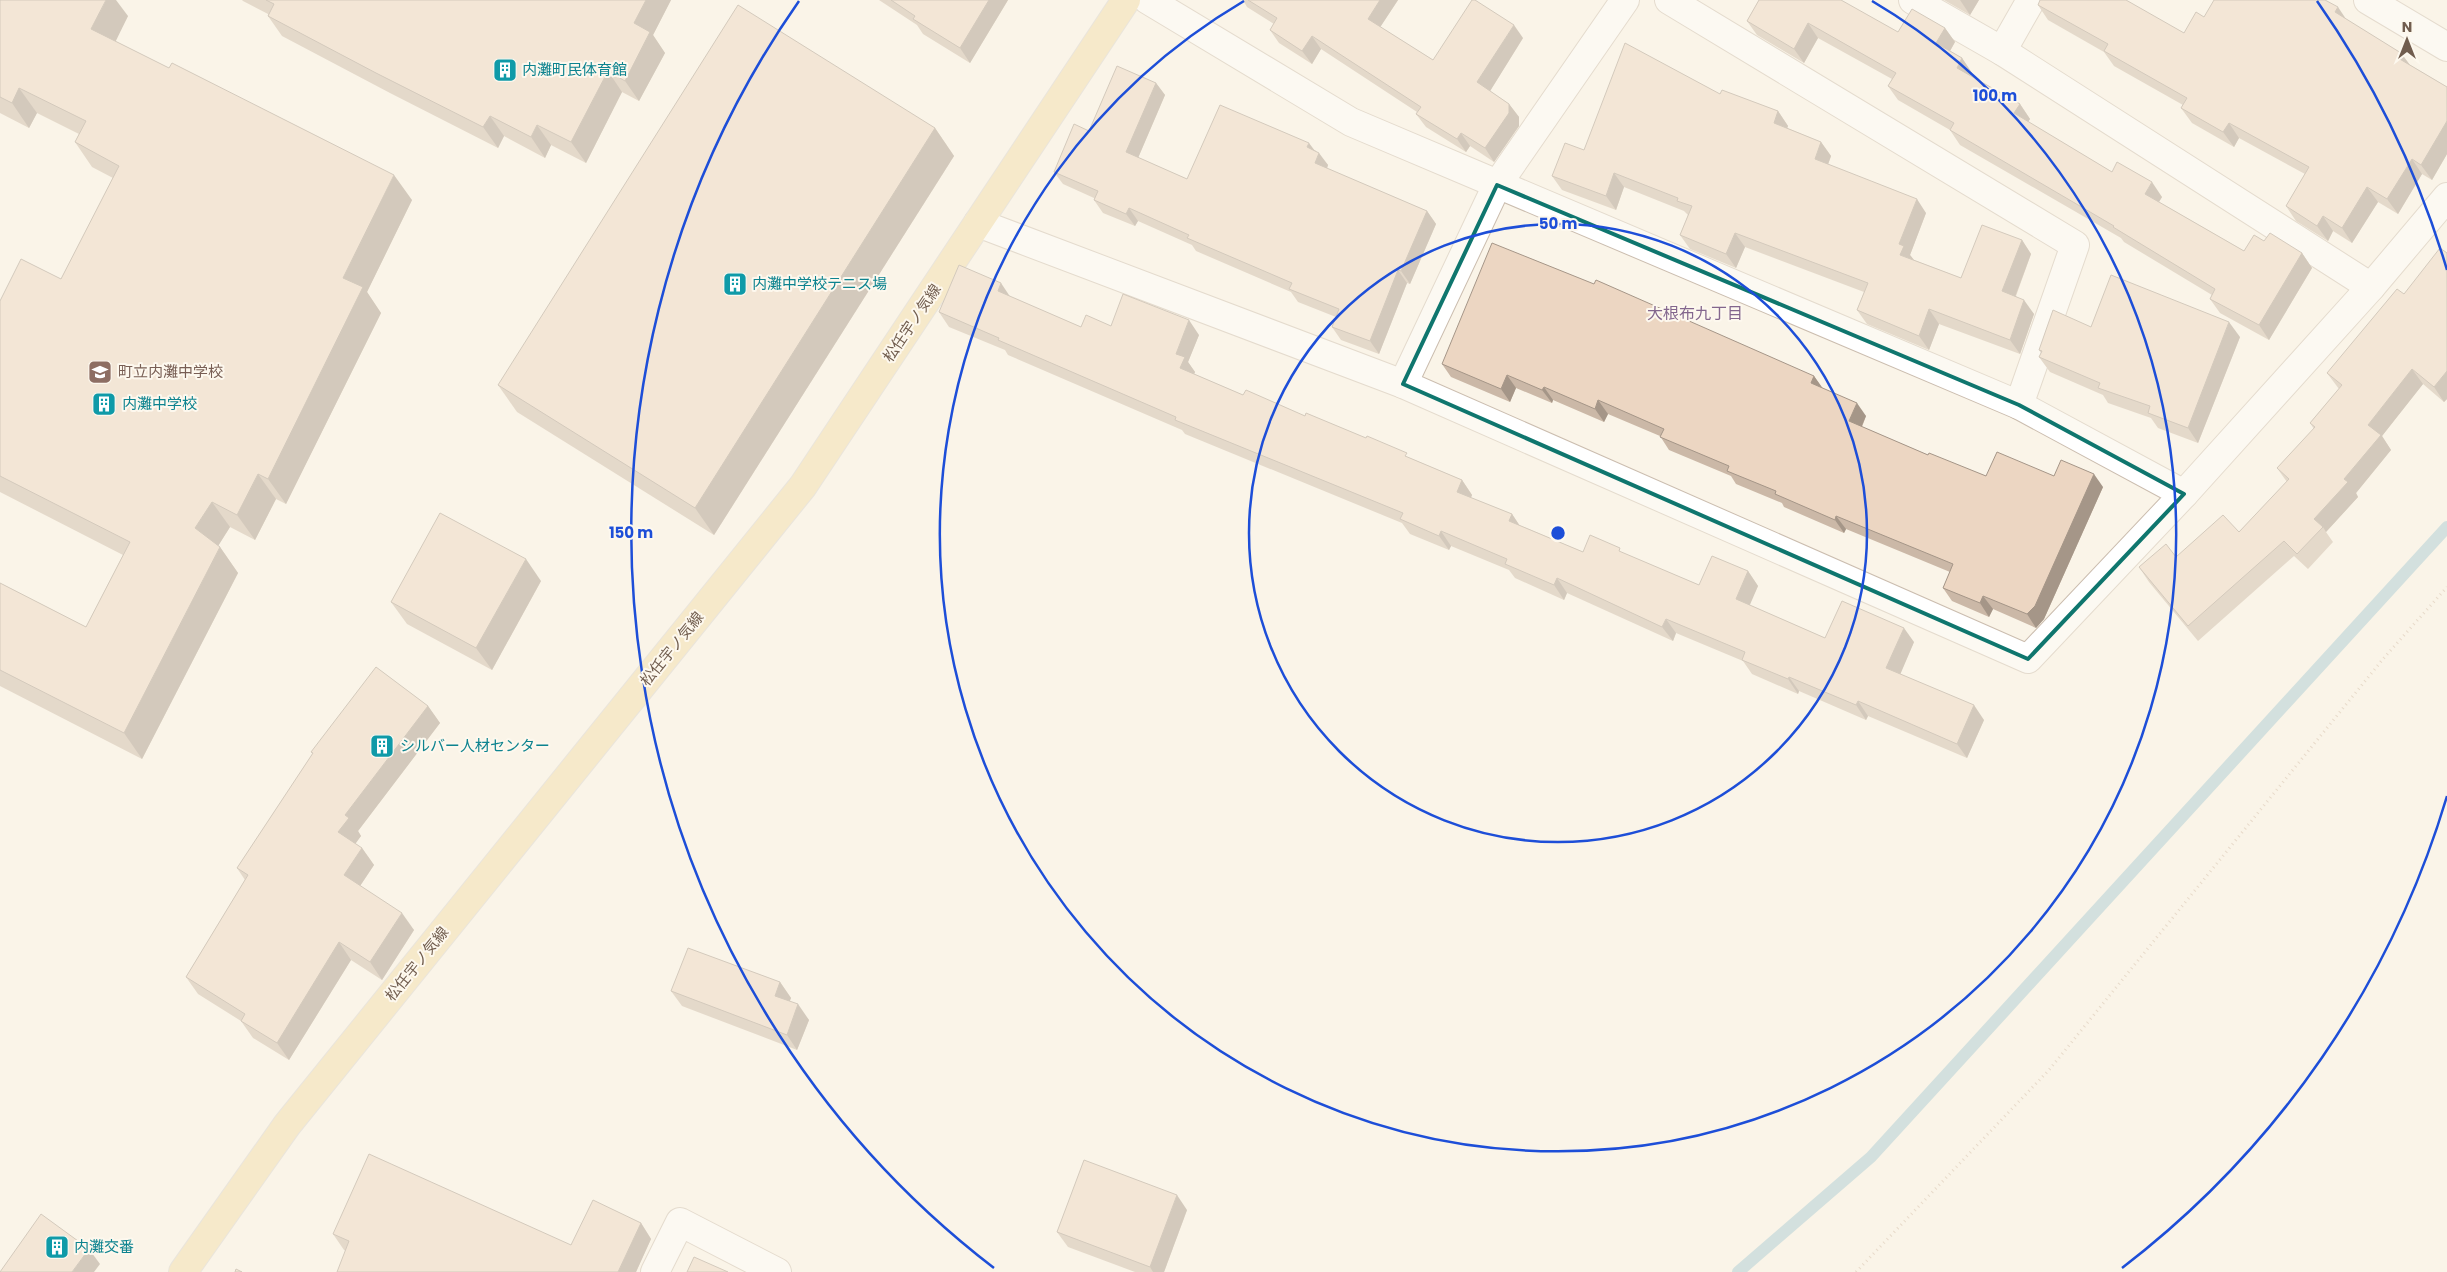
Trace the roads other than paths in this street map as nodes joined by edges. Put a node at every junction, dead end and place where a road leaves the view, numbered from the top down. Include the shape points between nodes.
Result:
1 (1126, 0) edge
2 (1148, 0) edge
3 (1625, 0) edge
4 (1669, 0) edge
5 (1913, 0) edge
6 (2032, 0) edge
7 (2368, 0) edge
8 (2447, 48) edge
9 (2002, 51) junction
10 (1497, 184) junction
11 (2447, 197) edge
12 (978, 223) junction
13 (2371, 287) junction
14 (1403, 384) junction
15 (2019, 405) junction
16 (2184, 494) junction
17 (183, 1272) edge
18 (655, 1272) edge
19 (777, 1272) edge

1 - 12 main road, 松任宇ノ気線
2 - 10 street via 1351,122
3 - 10 street
4 - 15 street via 2075,245
5 - 9 street
6 - 9 street
7 - 8 street
9 - 13 street
10 - 14 street
10 - 15 street
11 - 13 street
12 - 14 street
12 - 17 main road, 松任宇ノ気線 via 804,486 286,1125
13 - 16 street
14 - 16 street via 2028,659
15 - 16 street
18 - 19 street via 680,1222

